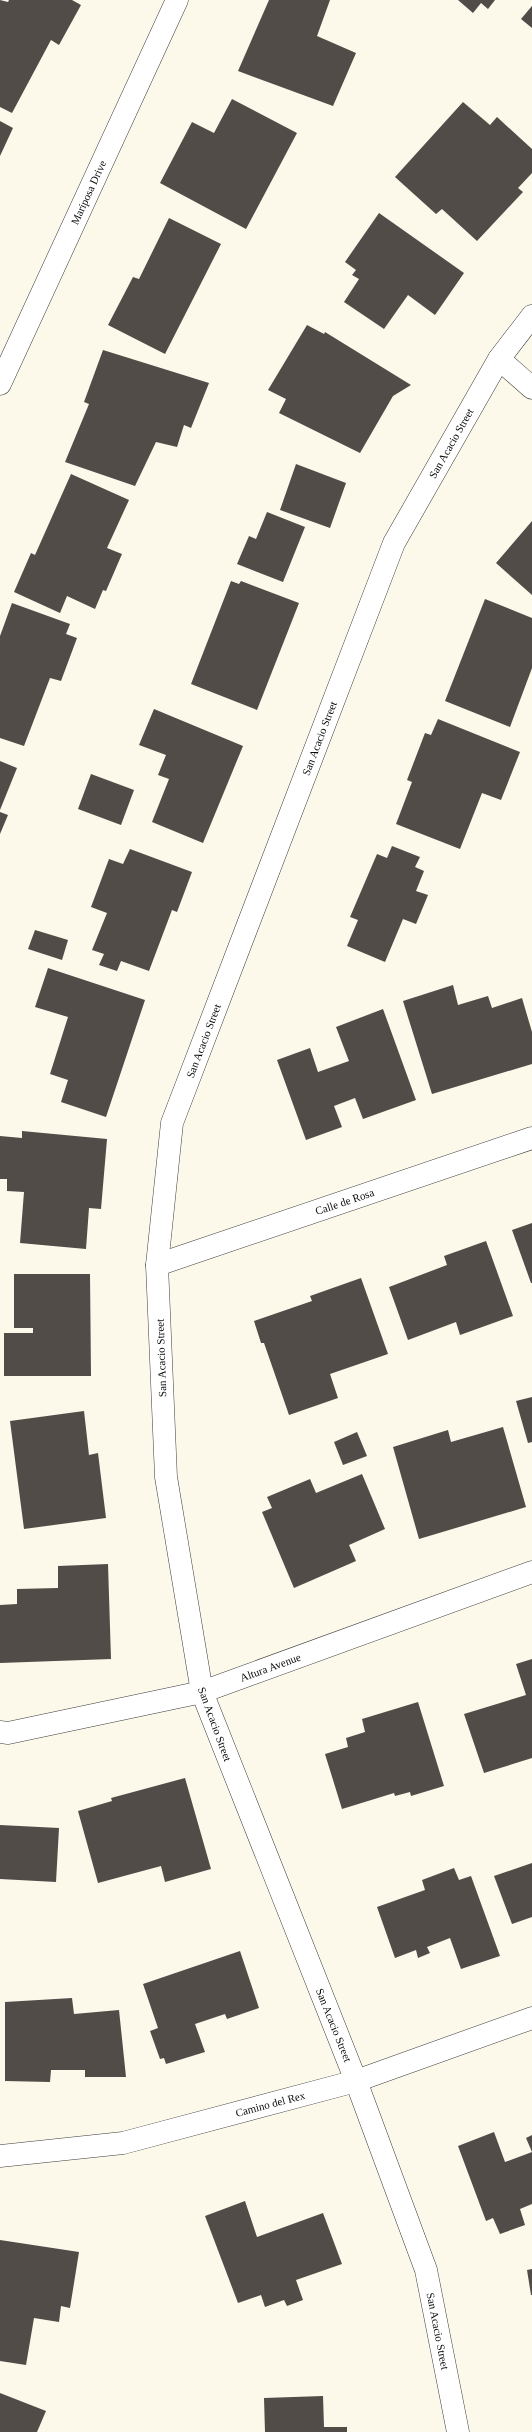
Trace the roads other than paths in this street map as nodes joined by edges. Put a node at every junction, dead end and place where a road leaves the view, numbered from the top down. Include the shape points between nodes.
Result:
1 (177, 0) edge
2 (532, 316) edge
3 (499, 359) junction
4 (0, 384) edge
5 (532, 388) edge
6 (532, 1138) edge
7 (157, 1265) junction
8 (532, 1572) edge
9 (202, 1692) junction
10 (0, 1732) edge
11 (532, 2018) edge
12 (356, 2081) junction
13 (0, 2156) edge
14 (458, 2432) edge

1 - 4 street, Mariposa Drive
2 - 3 street, San Acacio Street
3 - 5 street
3 - 7 street, San Acacio Street via 394,543 172,1123
6 - 7 street, Calle de Rosa
7 - 9 street, San Acacio Street via 166,1477
8 - 9 street, Altura Avenue
9 - 10 street, Altura Avenue via 8,1733
9 - 12 street, San Acacio Street
11 - 12 street, Camino del Rex
12 - 13 street, Camino del Rex via 123,2143
12 - 14 street, San Acacio Street via 426,2270

